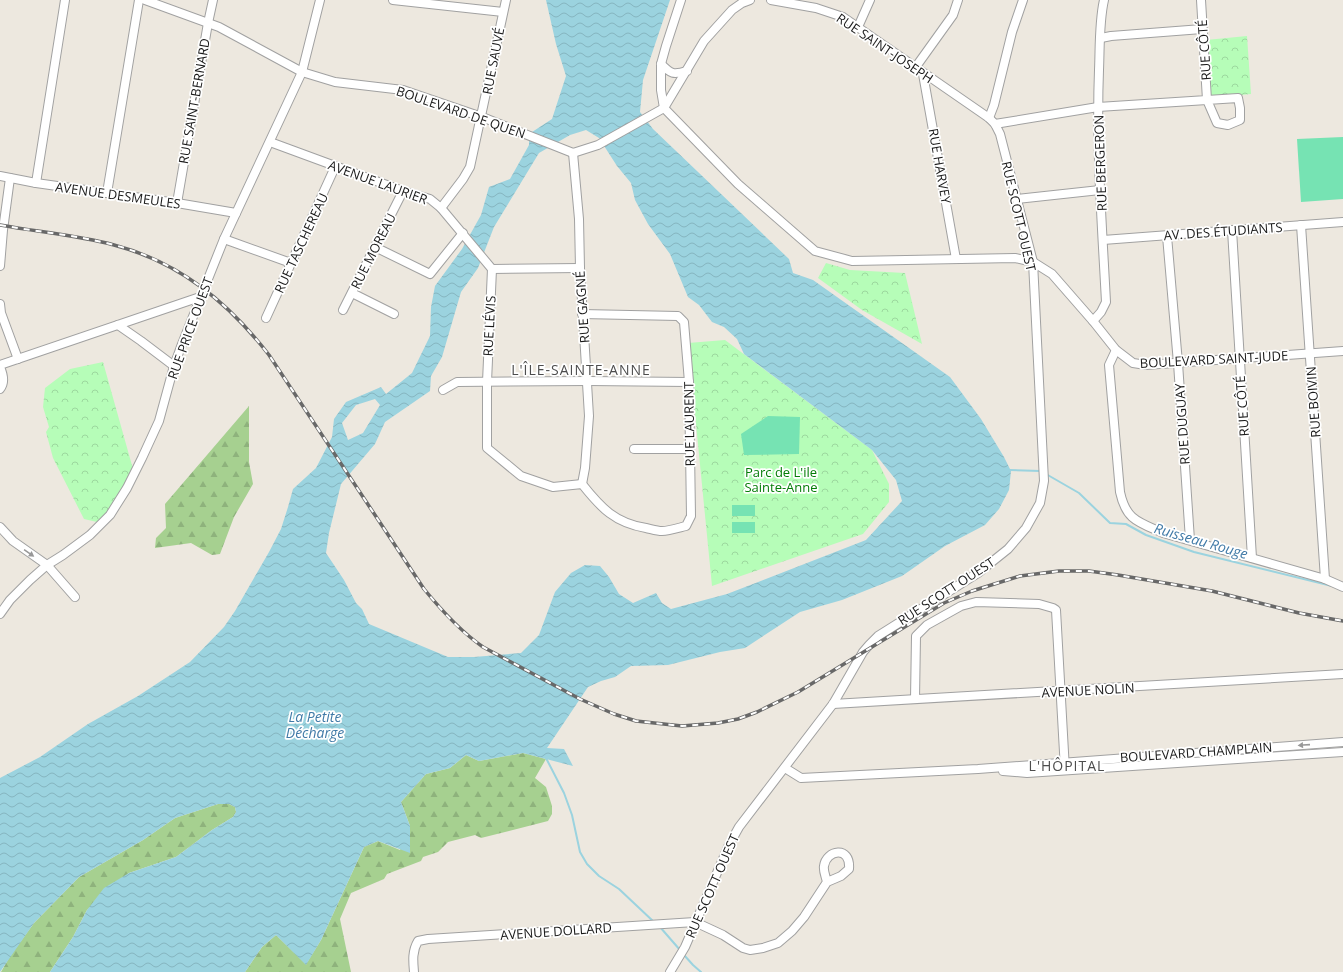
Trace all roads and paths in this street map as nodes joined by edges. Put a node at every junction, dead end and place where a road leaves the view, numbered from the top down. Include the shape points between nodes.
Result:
1 (65, 0) edge
2 (139, 0) edge
3 (145, 0) edge
4 (213, 0) edge
5 (320, 0) edge
6 (393, 0) edge
7 (506, 0) edge
8 (681, 0) edge
9 (750, 0) edge
10 (771, 0) edge
11 (774, 0) edge
12 (870, 0) edge
13 (958, 0) edge
14 (1024, 0) edge
15 (1104, 0) edge
16 (1201, 0) edge
17 (503, 12) junction
18 (208, 23) junction
19 (858, 26) junction
20 (1202, 29) junction
21 (1101, 38) junction
22 (661, 64) junction
23 (915, 68) junction
24 (687, 71) junction
25 (302, 72) junction
26 (923, 74) junction
27 (1207, 100) junction
28 (1098, 107) junction
29 (664, 108) junction
30 (482, 117) junction
31 (992, 121) junction
32 (270, 142) junction
33 (573, 153) junction
34 (335, 167) junction
35 (0, 176) edge
36 (10, 178) junction
37 (36, 183) junction
38 (1100, 190) junction
39 (403, 191) junction
40 (107, 193) junction
41 (1017, 199) junction
42 (177, 203) junction
43 (441, 208) junction
44 (236, 214) junction
45 (1343, 222) edge
46 (1301, 225) junction
47 (1232, 230) junction
48 (463, 233) junction
49 (1167, 236) junction
50 (224, 239) junction
51 (1103, 240) junction
52 (1, 244) edge
53 (375, 247) junction
54 (956, 259) junction
55 (1032, 262) junction
56 (291, 263) junction
57 (0, 266) edge
58 (580, 268) junction
59 (492, 269) junction
60 (352, 293) junction
61 (200, 297) junction
62 (0, 304) edge
63 (343, 310) dead end
64 (394, 314) dead end
65 (582, 314) junction
66 (266, 318) dead end
67 (1093, 321) junction
68 (118, 325) junction
69 (1116, 350) junction
70 (1343, 351) edge
71 (1310, 353) junction
72 (1239, 358) junction
73 (18, 359) junction
74 (1178, 363) junction
75 (0, 366) edge
76 (174, 366) junction
77 (588, 381) junction
78 (487, 382) junction
79 (689, 382) junction
80 (0, 389) edge
81 (443, 390) dead end
82 (634, 449) dead end
83 (690, 449) junction
84 (582, 484) junction
85 (0, 527) edge
86 (1190, 540) junction
87 (1252, 558) junction
88 (47, 565) junction
89 (1325, 579) junction
90 (1343, 587) edge
91 (75, 596) dead end
92 (0, 614) edge
93 (1343, 674) edge
94 (1061, 691) junction
95 (915, 699) junction
96 (833, 704) junction
97 (1343, 742) edge
98 (1343, 752) edge
99 (1065, 766) junction
100 (785, 768) junction
101 (827, 882) dead end
102 (695, 922) junction
103 (414, 972) edge
104 (670, 972) edge

1 - 37 street
2 - 40 street
3 - 18 street, BOULEVARD DE QUEN
4 - 18 street, RUE SAINT-BERNARD
5 - 25 street, RUE PRICE OUEST
6 - 17 street
7 - 17 street, RUE SAUVÉ
8 - 22 street
9 - 24 street via 732,10 717,25 704,41
10 - 11 street, RUE SAINT-JOSEPH
11 - 19 street, RUE SAINT-JOSEPH via 816,8
12 - 19 street
13 - 23 street via 952,17
14 - 31 street via 1012,32
15 - 21 street, RUE BERGERON
16 - 20 street, RUE CÔTÉ
17 - 30 street, RUE SAUVÉ
18 - 25 street, BOULEVARD DE QUEN
18 - 42 street, RUE SAINT-BERNARD
19 - 23 street, RUE SAINT-JOSEPH
20 - 21 street
20 - 27 street, RUE CÔTÉ
21 - 28 street, RUE BERGERON
22 - 24 street via 675,74
22 - 29 street
23 - 26 street, RUE SAINT-JOSEPH
24 - 29 street
25 - 30 street, BOULEVARD DE QUEN via 334,82 403,90
25 - 32 street, RUE PRICE OUEST
26 - 31 street, RUE SAINT-JOSEPH
26 - 54 street, RUE HARVEY
27 - 27 street via 1217,123 1228,125 1240,120 1238,98
27 - 28 street
28 - 31 street
28 - 38 street, RUE BERGERON
29 - 33 street via 598,144
29 - 54 street, BOULEVARD SAINT-JUDE via 738,184 815,251 852,261
30 - 33 street, BOULEVARD DE QUEN
30 - 43 street, RUE SAUVÉ via 470,167
31 - 41 street, RUE SCOTT OUEST via 1000,134
32 - 34 street, AVENUE LAURIER
32 - 44 street, RUE PRICE OUEST
33 - 58 street, RUE GAGNÉ
34 - 39 street, AVENUE LAURIER
34 - 56 street, RUE TASCHEREAU
35 - 36 street, AVENUE DESMEULES
36 - 37 street, AVENUE DESMEULES
36 - 52 street
37 - 40 street, AVENUE DESMEULES
38 - 41 street
38 - 51 street, RUE BERGERON
39 - 43 street, AVENUE LAURIER via 430,199
39 - 53 street, RUE MOREAU
40 - 42 street, AVENUE DESMEULES
41 - 55 street, RUE SCOTT OUEST
42 - 44 street, AVENUE DESMEULES
43 - 48 street, AVENUE LAURIER
44 - 50 street, RUE PRICE OUEST
45 - 46 street, AV. DES ÉTUDIANTS
46 - 47 street, AV. DES ÉTUDIANTS
46 - 71 street, RUE BOIVIN
47 - 49 street, AV. DES ÉTUDIANTS
47 - 72 street, RUE CÔTÉ
48 - 53 street via 430,274
48 - 59 street, AVENUE LAURIER
49 - 51 street, AV. DES ÉTUDIANTS
49 - 74 street, RUE DUGUAY
50 - 56 street
50 - 61 street, RUE PRICE OUEST
51 - 67 street, RUE BERGERON via 1106,302
52 - 57 street
53 - 60 street, RUE MOREAU
54 - 55 street, BOULEVARD SAINT-JUDE via 1015,258
55 - 67 street, BOULEVARD SAINT-JUDE via 1052,274
55 - 96 street, RUE SCOTT OUEST via 1044,481 1040,503 1026,528 1008,549 978,573 878,636 863,652
56 - 66 street, RUE TASCHEREAU
58 - 59 street
58 - 65 street, RUE GAGNÉ
59 - 78 street, RUE LÉVIS
60 - 63 street, RUE MOREAU
60 - 64 street
61 - 68 street
61 - 76 street, RUE PRICE OUEST
62 - 73 street
65 - 77 street, RUE GAGNÉ
65 - 79 street, RUE LAURENT via 678,316 684,322
67 - 69 street, BOULEVARD SAINT-JUDE
68 - 73 street
68 - 76 street
69 - 74 street, BOULEVARD SAINT-JUDE via 1133,363
69 - 86 street via 1109,365 1123,505 1141,524
70 - 71 street, BOULEVARD SAINT-JUDE
71 - 72 street, BOULEVARD SAINT-JUDE
71 - 89 street, RUE BOIVIN
72 - 74 street, BOULEVARD SAINT-JUDE
72 - 87 street, RUE CÔTÉ
73 - 75 street
74 - 86 street, RUE DUGUAY
75 - 80 street via 3,378
76 - 88 street, RUE PRICE OUEST via 159,421 127,488 110,516
77 - 78 street
77 - 79 street
77 - 84 street, RUE GAGNÉ via 589,416
78 - 81 street via 457,382
78 - 84 street, RUE LÉVIS via 487,448 521,476 553,487
79 - 83 street, RUE LAURENT
82 - 83 street
83 - 84 street, RUE LAURENT via 691,516 686,526 662,531 636,527 620,521 609,515
85 -> 88 street via 13,541
86 - 87 street
87 - 89 street
88 - 91 street
88 - 92 street, RUE PRICE OUEST via 10,600
89 - 90 street
93 - 94 street, AVENUE NOLIN
94 - 95 street, AVENUE NOLIN
94 - 95 street via 1056,610 1039,604 976,602 960,606 927,625 916,636
94 - 99 street
95 - 96 street, AVENUE NOLIN
96 - 100 street, RUE SCOTT OUEST
97 -> 99 street, BOULEVARD CHAMPLAIN
98 - 99 street, BOULEVARD CHAMPLAIN
99 - 100 street, BOULEVARD CHAMPLAIN via 801,778
100 - 102 street, RUE SCOTT OUEST via 739,827
101 - 102 street via 792,931 778,943 763,948 743,948
102 - 103 street, AVENUE DOLLARD via 428,939 418,941 414,948
102 - 104 street, RUE SCOTT OUEST via 685,947

